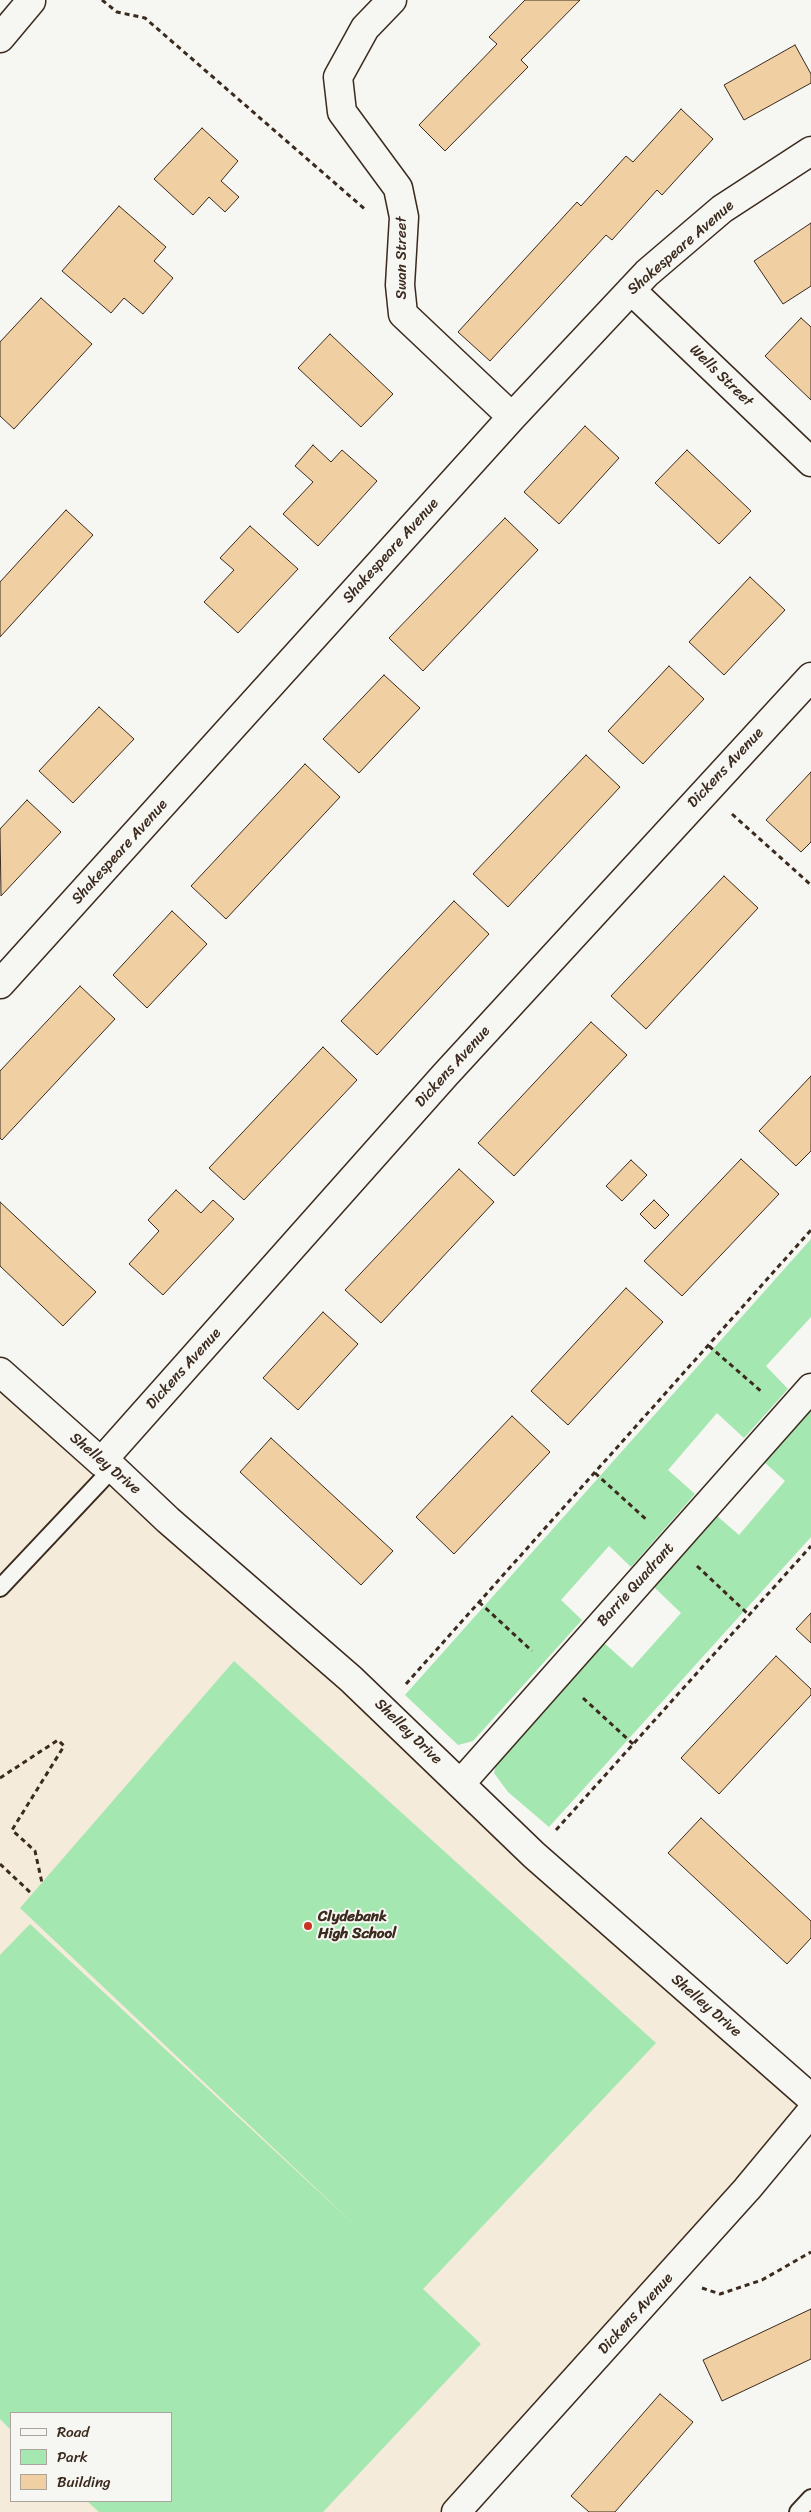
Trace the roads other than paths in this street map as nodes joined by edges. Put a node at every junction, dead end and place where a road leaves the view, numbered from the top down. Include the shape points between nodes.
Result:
1 (392, 0) edge
2 (31, 1) edge
3 (0, 38) edge
4 (811, 150) edge
5 (631, 290) junction
6 (512, 417) junction
7 (811, 462) edge
8 (811, 677) edge
9 (0, 984) edge
10 (0, 1372) edge
11 (811, 1388) edge
12 (107, 1465) junction
13 (0, 1588) edge
14 (461, 1783) junction
15 (811, 2098) edge
16 (811, 2112) edge
17 (811, 2498) edge
18 (456, 2512) edge
19 (798, 2512) edge

1 - 6 street, Swan Street via 365,28 338,77 342,112 398,188 404,217 400,285 403,314
2 - 3 street
4 - 5 street, Shakespeare Avenue via 722,209 646,273
5 - 6 street, Shakespeare Avenue
5 - 7 street, Wells Street
6 - 9 street, Shakespeare Avenue
8 - 12 street, Dickens Avenue via 452,1068
10 - 12 street, Shelley Drive
11 - 14 street, Barrie Quadrant
12 - 13 lane
12 - 14 street, Shelley Drive via 384,1709
14 - 15 street, Shelley Drive via 534,1854
16 - 18 street, Dickens Avenue via 747,2189
17 - 19 lane

